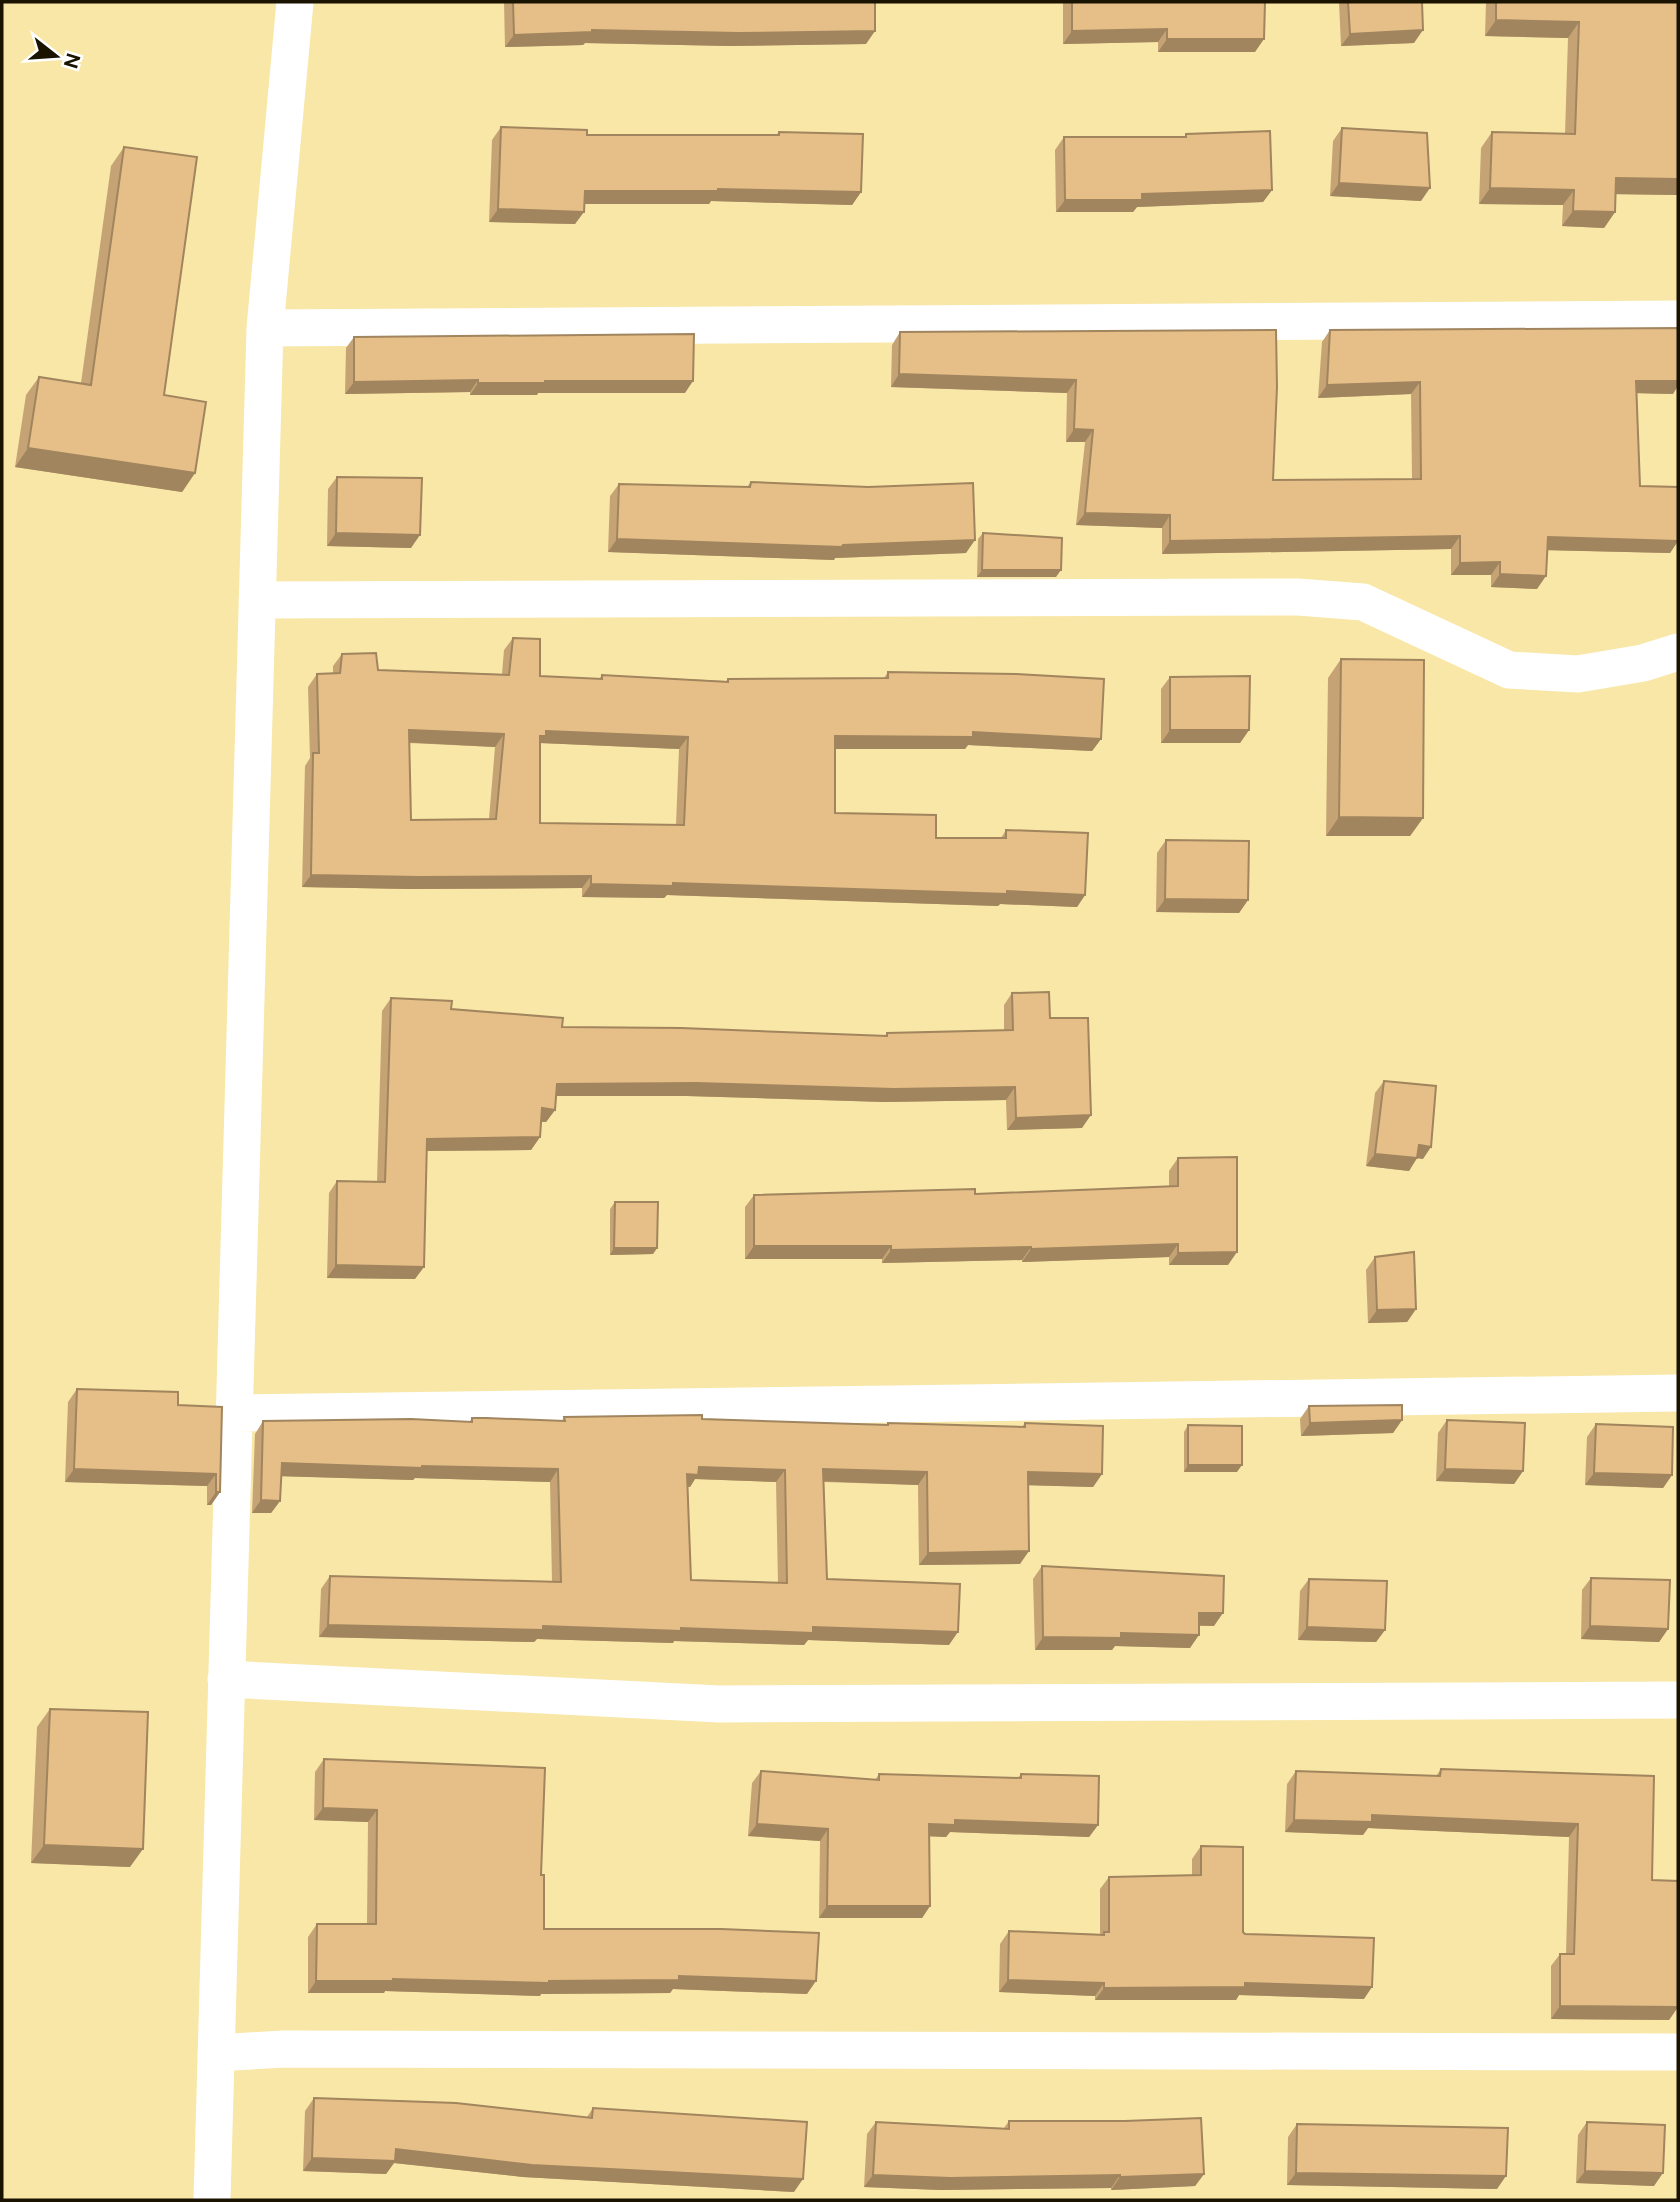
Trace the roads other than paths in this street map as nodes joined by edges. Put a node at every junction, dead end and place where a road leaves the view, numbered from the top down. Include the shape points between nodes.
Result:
1 (295, 2) edge
2 (1678, 319) edge
3 (265, 328) junction
4 (257, 600) junction
5 (1678, 652) edge
6 (1678, 1393) edge
7 (234, 1413) junction
8 (226, 1679) junction
9 (1678, 1700) edge
10 (1678, 2052) edge
11 (216, 2053) junction
12 (212, 2200) edge

1 - 3 street
2 - 3 street
3 - 4 street
4 - 5 street via 1298,597 1363,602 1509,670 1578,674
4 - 7 street
6 - 7 street
7 - 8 street
8 - 9 street via 719,1704
8 - 11 street
10 - 11 street via 284,2049
11 - 12 street

